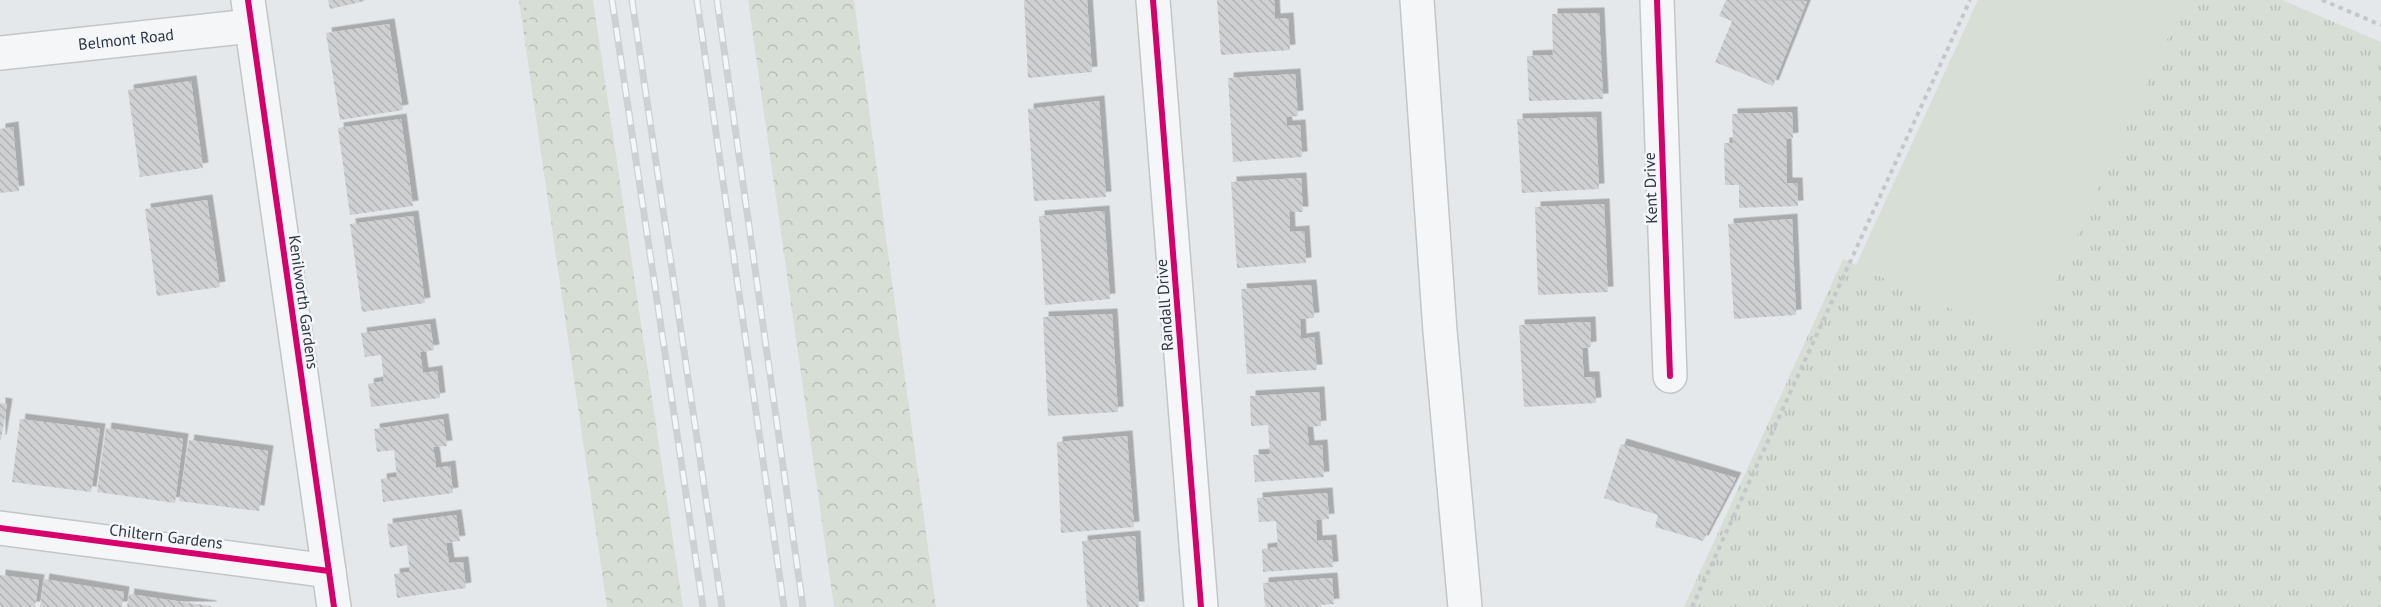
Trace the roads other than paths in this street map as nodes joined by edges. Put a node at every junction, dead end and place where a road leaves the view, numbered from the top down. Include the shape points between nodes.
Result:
1 (1153, 0) edge
2 (1417, 0) edge
3 (1656, 0) edge
4 (249, 13) edge
5 (0, 53) edge
6 (1671, 376) dead end
7 (0, 528) edge
8 (329, 571) junction
9 (334, 607) edge
10 (1201, 607) edge
11 (1465, 607) edge

1 - 10 street, Randall Drive
2 - 11 street via 1440,331
3 - 6 street, Kent Drive
4 - 5 street, Belmont Road
4 - 8 street, Kenilworth Gardens
7 - 8 street, Chiltern Gardens
8 - 9 street, Kenilworth Gardens

